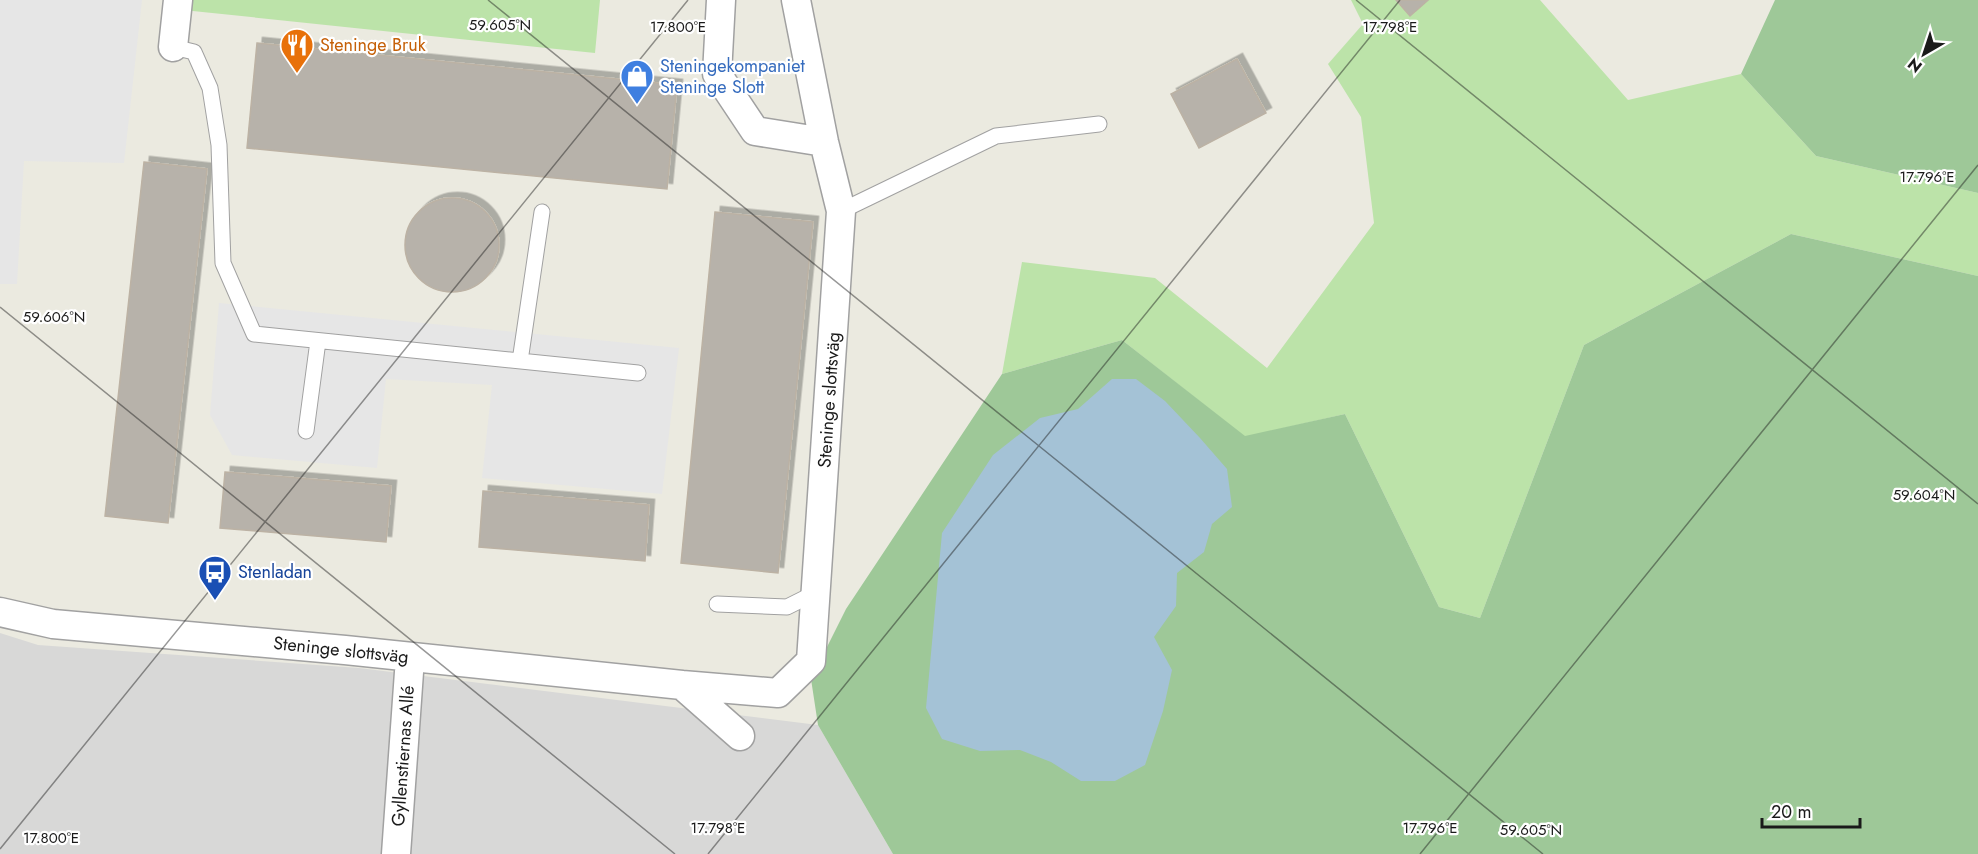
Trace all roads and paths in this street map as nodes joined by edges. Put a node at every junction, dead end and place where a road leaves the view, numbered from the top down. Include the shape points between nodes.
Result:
1 (178, 0) edge
2 (721, 0) edge
3 (796, 0) edge
4 (173, 47) joint
5 (1099, 124) dead end
6 (824, 142) junction
7 (841, 211) junction
8 (542, 212) dead end
9 (318, 341) junction
10 (520, 362) junction
11 (638, 373) dead end
12 (306, 431) dead end
13 (817, 592) junction
14 (717, 604) dead end
15 (0, 612) edge
16 (410, 658) junction
17 (682, 685) junction
18 (740, 736) dead end
19 (396, 854) edge

1 - 4 street
2 - 6 street via 717,74 755,131
3 - 6 street, Steninge slottsväg
4 - 9 lane via 194,52 210,88 219,145 223,263 254,334
5 - 7 lane via 996,135
6 - 7 street, Steninge slottsväg
7 - 13 street, Steninge slottsväg
8 - 10 lane
9 - 10 lane
9 - 12 lane
10 - 11 lane
13 - 14 lane via 787,608
13 - 17 street, Steninge slottsväg via 811,661 778,693
15 - 16 street, Steninge slottsväg via 53,624
16 - 17 street, Steninge slottsväg
16 - 19 street, Gyllenstiernas Allé
17 - 18 street

